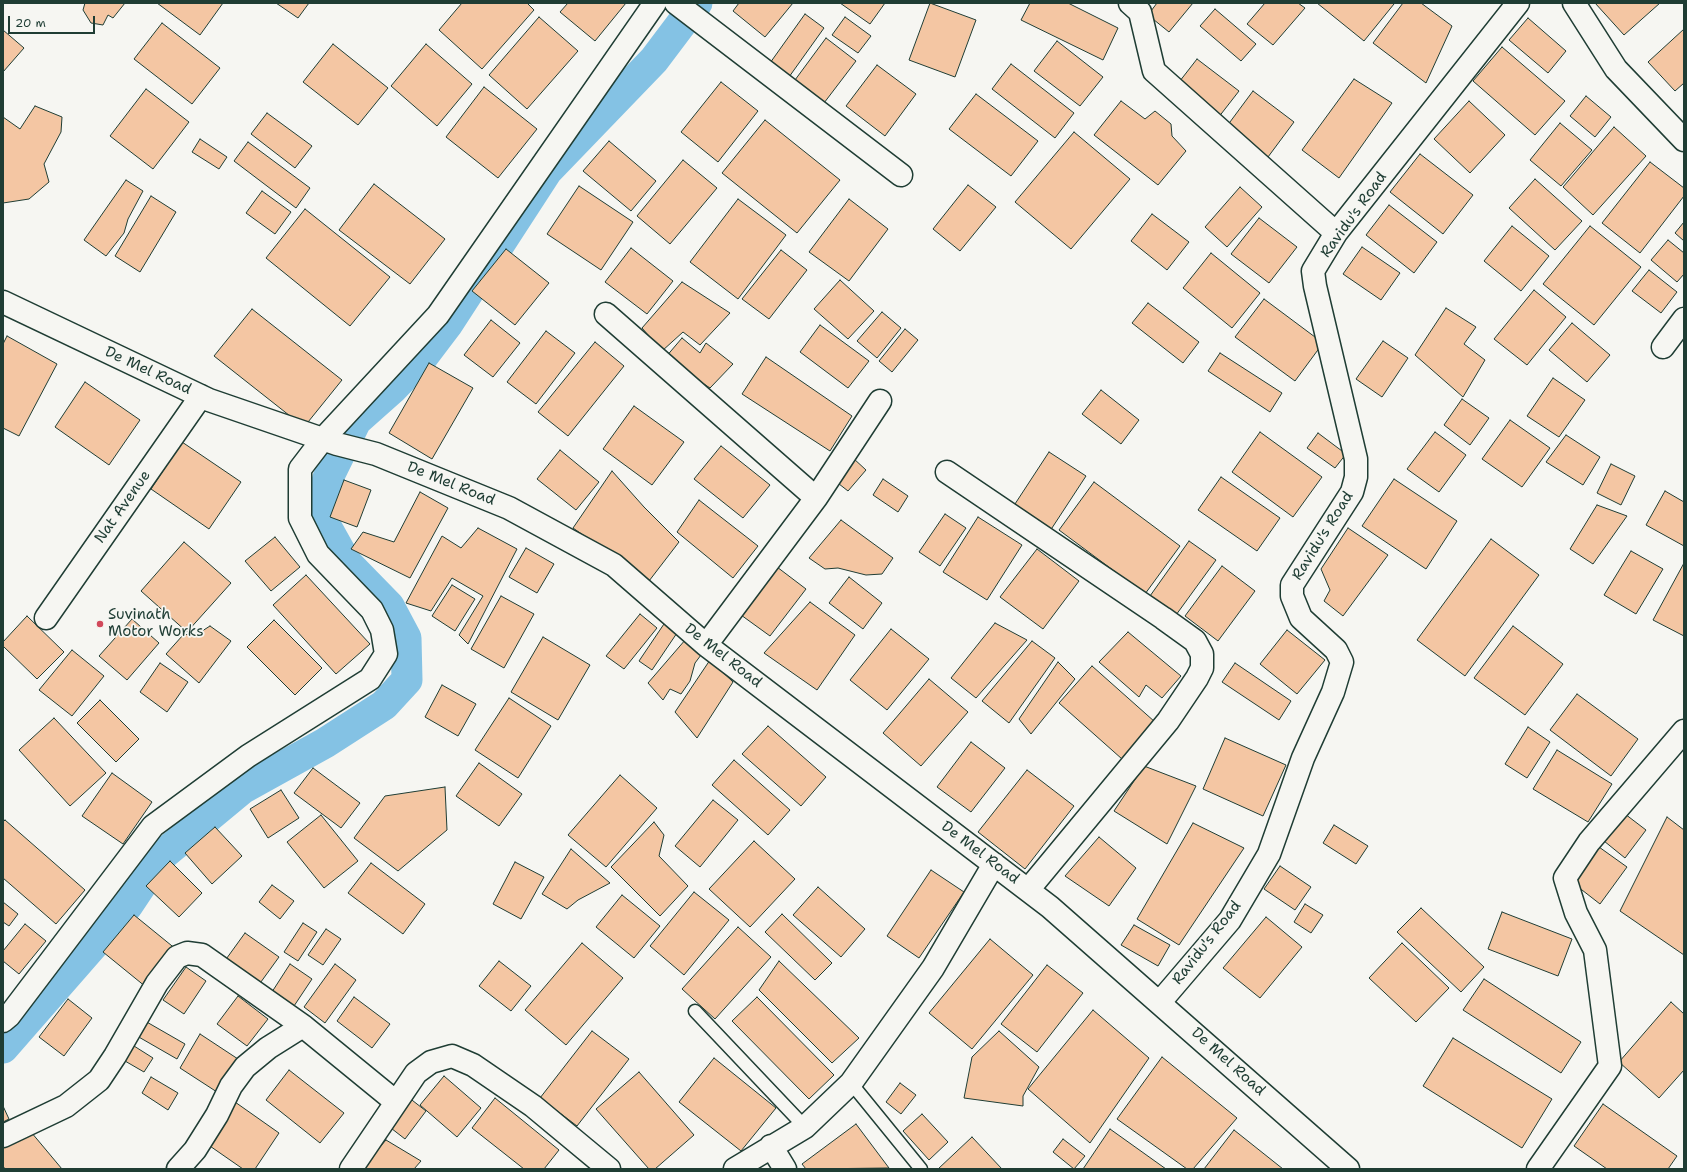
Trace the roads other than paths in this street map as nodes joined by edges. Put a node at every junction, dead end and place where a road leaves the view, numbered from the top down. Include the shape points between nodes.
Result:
1 (655, 3) edge
2 (1130, 3) edge
3 (1518, 3) edge
4 (1574, 3) edge
5 (677, 4) edge
6 (1684, 140) edge
7 (901, 175) dead end
8 (1336, 233) junction
9 (3, 302) edge
10 (606, 314) dead end
11 (1684, 319) edge
12 (1663, 347) dead end
13 (201, 396) junction
14 (880, 401) dead end
15 (330, 441) junction
16 (947, 472) dead end
17 (816, 498) junction
18 (46, 618) dead end
19 (706, 645) junction
20 (1684, 731) edge
21 (994, 864) junction
22 (1028, 890) junction
23 (1160, 1002) junction
24 (695, 1010) dead end
25 (3, 1021) edge
26 (303, 1026) junction
27 (851, 1083) junction
28 (396, 1102) junction
29 (805, 1127) junction
30 (3, 1136) edge
31 (771, 1146) junction
32 (178, 1169) edge
33 (351, 1169) edge
34 (609, 1169) edge
35 (735, 1169) edge
36 (785, 1169) edge
37 (921, 1169) edge
38 (1348, 1169) edge
39 (1538, 1169) edge

1 - 15 street via 438,315
2 - 8 street via 1140,12 1154,71
3 - 8 street, Ravidu's Road
4 - 6 street via 1616,69
5 - 7 street
8 - 23 street, Ravidu's Road via 1313,272 1356,459 1356,477 1352,492 1292,585 1292,596 1301,618 1336,650 1342,662 1333,692 1303,758 1269,854 1230,920
9 - 13 street, De Mel Road
10 - 17 street
11 - 12 street
13 - 15 street, De Mel Road
13 - 18 street, Nat Avenue
14 - 17 street
15 - 19 street, De Mel Road via 376,454 509,508 614,565
15 - 25 street via 300,469 300,518 318,554 372,610 382,630 386,654 370,679 248,756 153,826
16 - 22 street via 1163,618 1195,641 1202,654 1202,668 1197,678 1168,721
17 - 19 street
19 - 21 street, De Mel Road
20 - 39 street via 1589,842 1565,878 1576,913 1595,950 1610,1066
21 - 22 street, De Mel Road
21 - 27 street via 933,968
22 - 23 street, De Mel Road
23 - 38 street, De Mel Road
24 - 29 lane
26 - 28 street
26 - 30 street via 202,955 187,953 177,957 157,982 99,1080 66,1106
26 - 32 street via 245,1066 195,1150
27 - 29 street
27 - 37 lane
28 - 33 street
28 - 34 street via 416,1073 431,1062 452,1056 473,1065 533,1106
29 - 31 street
31 - 35 street
31 - 36 street

